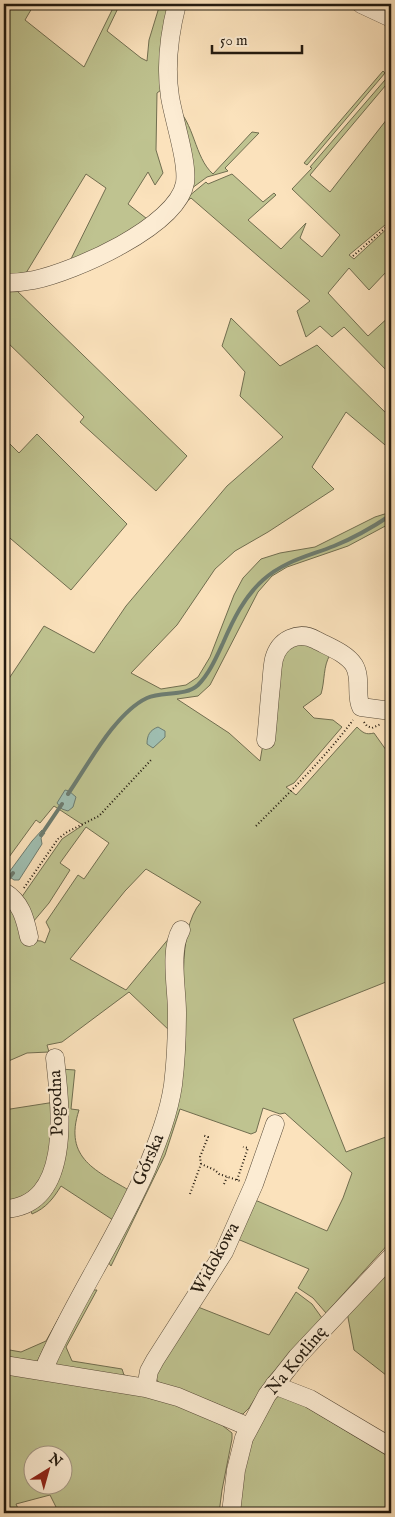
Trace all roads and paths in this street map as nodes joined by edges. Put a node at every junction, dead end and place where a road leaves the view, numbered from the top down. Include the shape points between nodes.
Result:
1 (177, 4) edge
2 (361, 4) edge
3 (391, 18) edge
4 (391, 222) edge
5 (353, 256) dead end
6 (4, 283) edge
7 (361, 707) junction
8 (391, 711) edge
9 (266, 740) dead end
10 (152, 759) dead end
11 (256, 826) dead end
12 (9, 896) edge
13 (181, 930) dead end
14 (29, 937) dead end
15 (55, 1058) dead end
16 (275, 1124) dead end
17 (202, 1135) dead end
18 (243, 1147) dead end
19 (201, 1164) junction
20 (227, 1177) junction
21 (224, 1184) dead end
22 (190, 1194) dead end
23 (4, 1209) edge
24 (391, 1257) edge
25 (4, 1365) edge
26 (43, 1371) junction
27 (274, 1385) junction
28 (146, 1388) junction
29 (249, 1427) junction
30 (391, 1447) edge
31 (231, 1513) edge

1 - 6 street via 168,47 168,77 185,169 181,194 152,226 108,252 58,273 34,280
2 - 3 street
4 - 5 path
7 - 8 street
7 - 9 street via 356,668 349,658 313,638 291,638 280,648 274,660
7 - 11 path via 341,736
10 - 12 path via 104,812 58,840
12 - 14 street via 26,921
13 - 26 street, Górska via 176,955 177,1042 164,1125 130,1205
15 - 23 street, Pogodna via 60,1111 58,1151 52,1174 33,1201
16 - 28 street, Widokowa via 254,1184 224,1252 155,1360
17 - 19 path via 208,1137 200,1157
18 - 20 path via 248,1148 238,1181
19 - 20 path
19 - 22 path
20 - 21 path
24 - 27 street, Na Kotlinę
25 - 26 street
26 - 28 street
27 - 29 street, Na Kotlinę
27 - 30 street via 310,1399
28 - 29 street via 178,1397
29 - 31 street, Na Kotlinę via 238,1460

